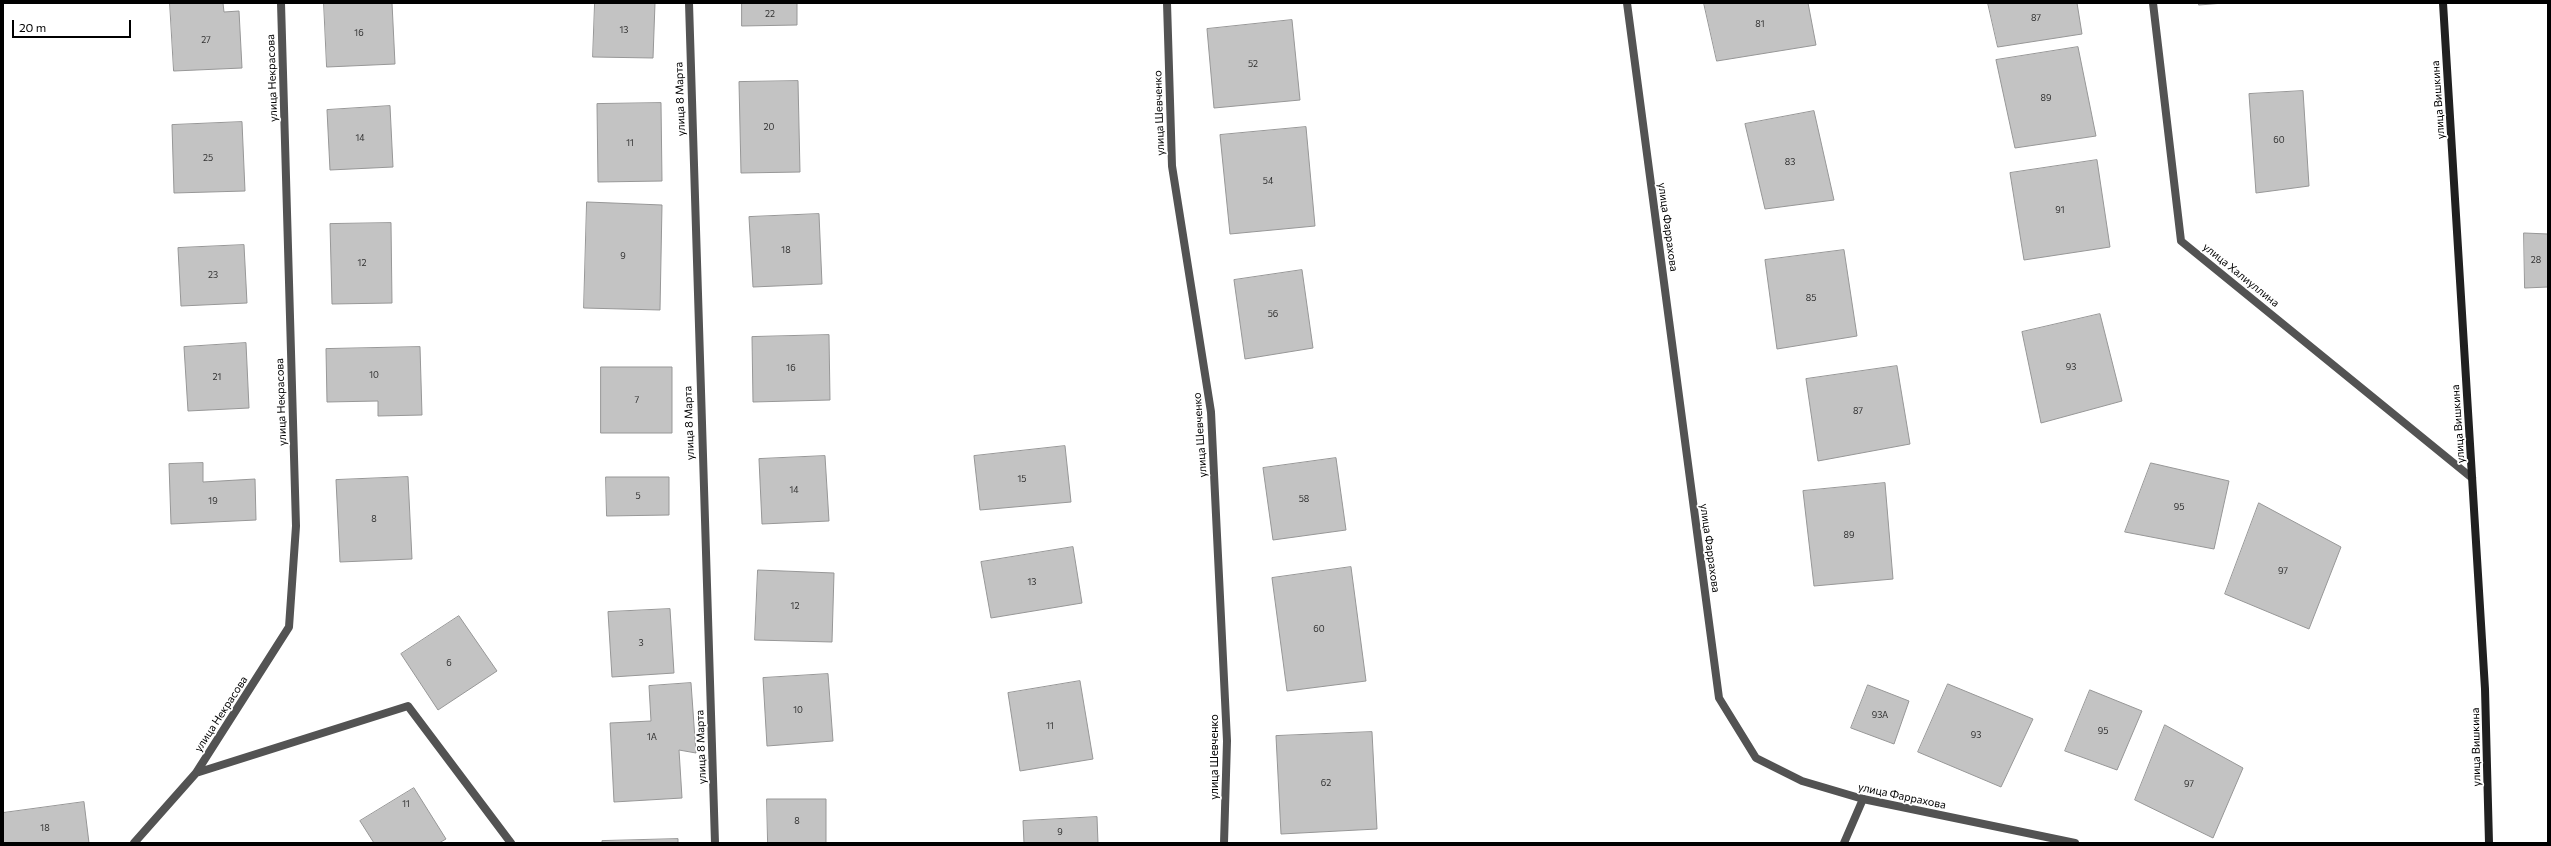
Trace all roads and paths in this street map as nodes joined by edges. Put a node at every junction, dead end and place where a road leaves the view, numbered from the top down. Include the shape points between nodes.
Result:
1 (280, 3) edge
2 (689, 3) edge
3 (1167, 3) edge
4 (1627, 3) edge
5 (2153, 3) edge
6 (2443, 3) edge
7 (2472, 478) junction
8 (196, 773) junction
9 (1864, 800) junction
10 (134, 843) edge
11 (511, 843) edge
12 (715, 843) edge
13 (1224, 843) edge
14 (1844, 843) edge
15 (2075, 843) edge
16 (2489, 843) edge

1 - 8 street, улица Некрасова via 296,526 289,627
2 - 12 street, улица 8 Марта via 699,393
3 - 13 street, улица Шевченко via 1172,166 1211,412 1227,741
4 - 9 street, улица Фаррахова via 1719,698 1756,758 1802,781
5 - 7 street, улица Халиуллина via 2181,240
6 - 7 street, улица Вишкина
7 - 16 street, улица Вишкина via 2485,689
8 - 10 street, улица Некрасова
8 - 11 street, улица Некрасова via 408,706
9 - 14 street
9 - 15 street, улица Фаррахова

